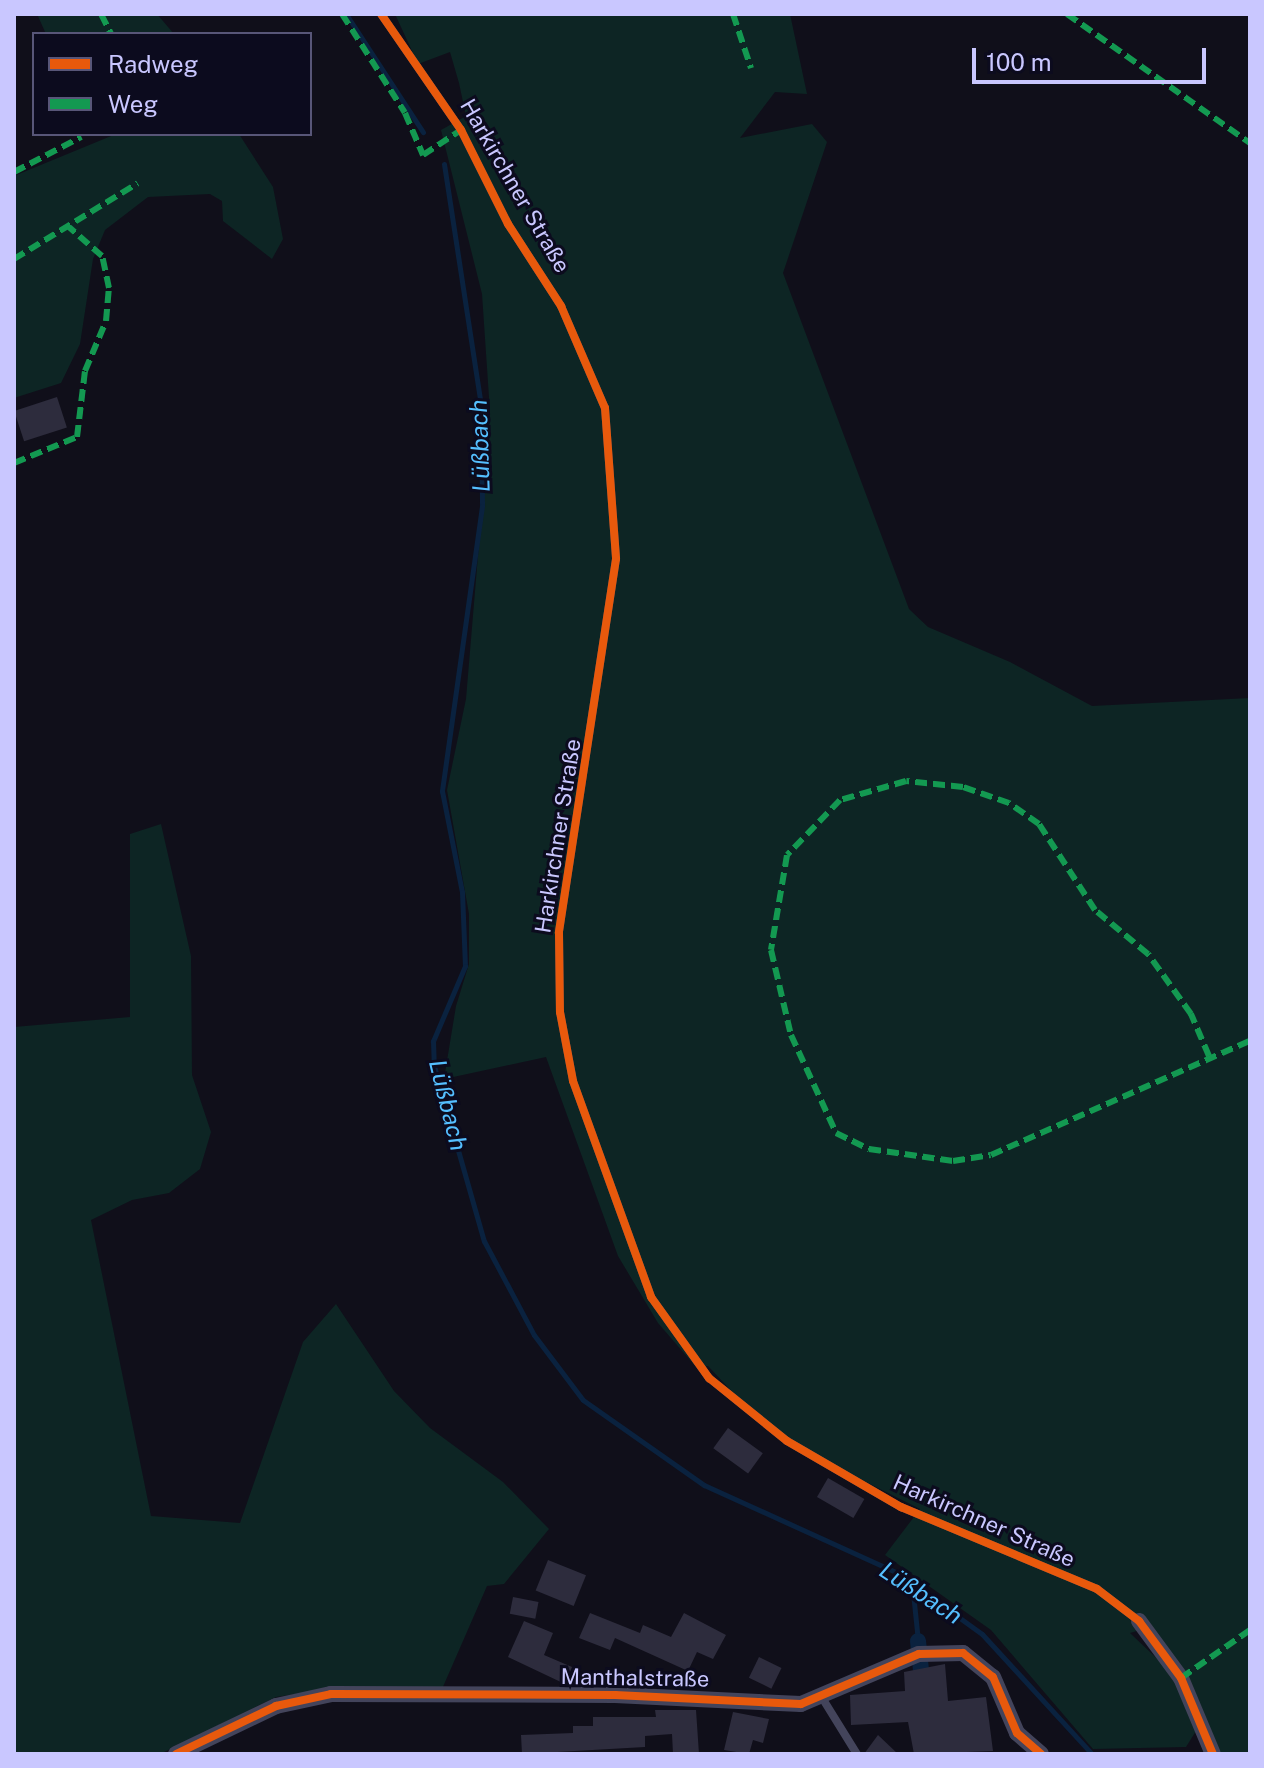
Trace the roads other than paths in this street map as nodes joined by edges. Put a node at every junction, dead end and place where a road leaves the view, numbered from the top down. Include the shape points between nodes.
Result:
1 (381, 14) edge
2 (1139, 1621) joint
3 (821, 1696) junction
4 (176, 1754) edge
5 (857, 1754) edge
6 (1041, 1754) edge
7 (1213, 1754) edge

1 - 2 lane, Harkirchner Straße via 461,130 508,224 561,306 605,408 616,559 559,933 560,1012 573,1081 651,1297 709,1378 787,1441 901,1507 1097,1589
2 - 7 street, Harkirchner Straße via 1181,1678
3 - 4 street, Manthalstraße via 801,1704 615,1695 331,1694 276,1706
3 - 5 lane
3 - 6 street, Manthalstraße via 919,1654 963,1653 993,1677 1017,1733

